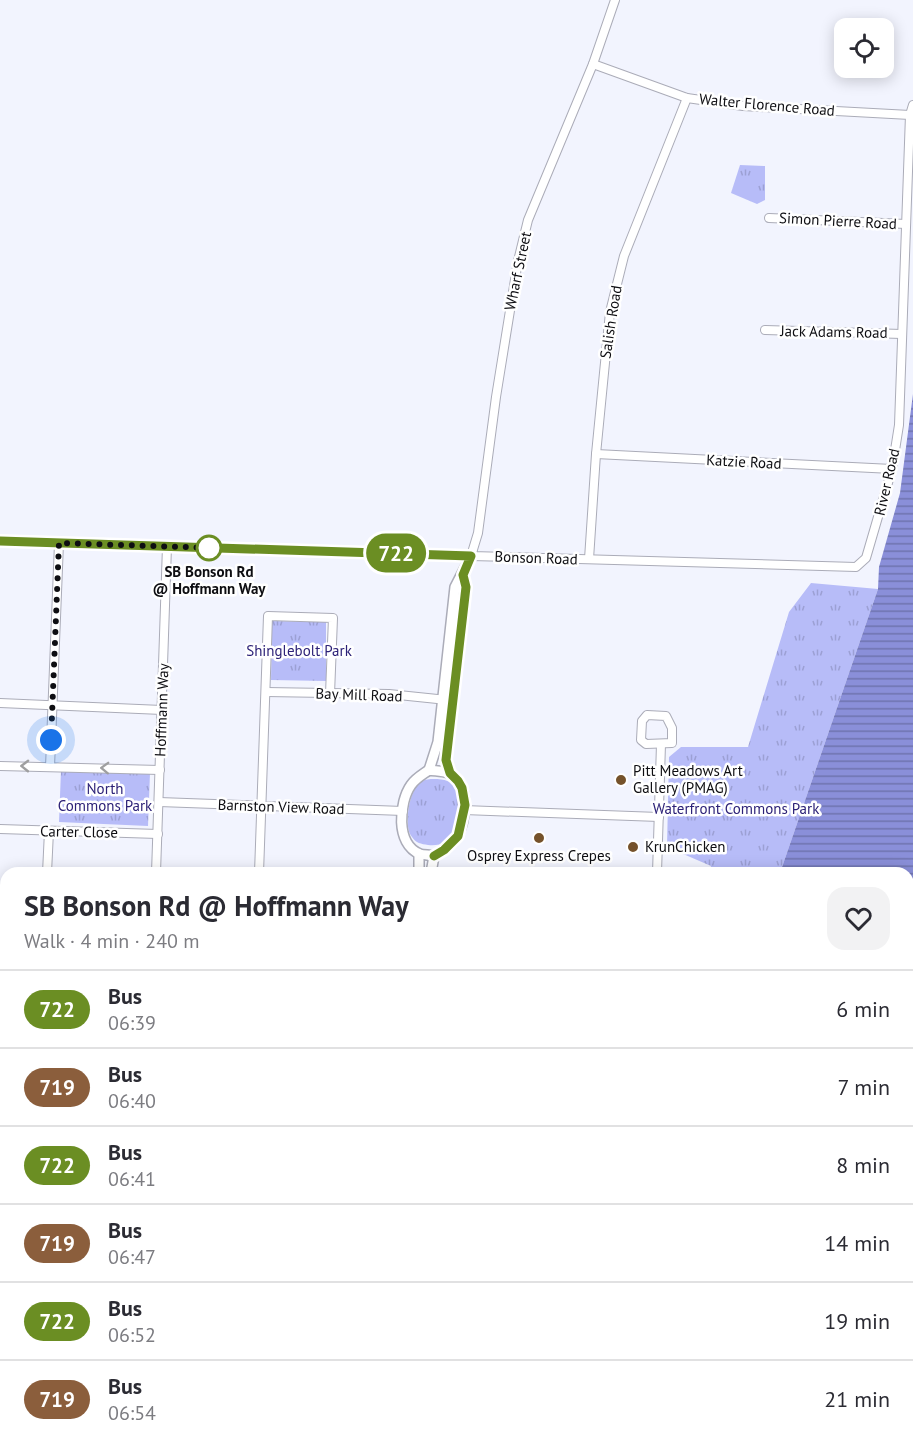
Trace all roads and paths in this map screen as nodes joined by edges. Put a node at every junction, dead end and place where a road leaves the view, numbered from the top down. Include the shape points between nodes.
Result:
1 (615, 0) edge
2 (593, 64) junction
3 (687, 98) junction
4 (913, 105) edge
5 (910, 115) junction
6 (770, 218) dead end
7 (906, 224) junction
8 (765, 330) dead end
9 (902, 334) junction
10 (596, 454) junction
11 (891, 469) junction
12 (0, 541) edge
13 (59, 543) junction
14 (167, 546) junction
15 (471, 556) junction
16 (589, 559) junction
17 (856, 567) joint
18 (266, 692) junction
19 (330, 694) junction
20 (448, 700) junction
21 (0, 703) edge
22 (53, 705) junction
23 (162, 710) junction
24 (661, 744) junction
25 (0, 766) edge
26 (50, 766) junction
27 (160, 770) junction
28 (429, 770) junction
29 (450, 773) junction
30 (159, 802) junction
31 (262, 806) junction
32 (464, 810) junction
33 (403, 811) junction
34 (658, 817) junction
35 (0, 830) edge
36 (49, 831) junction
37 (158, 834) junction
38 (419, 854) junction
39 (434, 856) junction
40 (47, 867) edge
41 (156, 867) edge
42 (259, 867) edge
43 (419, 867) edge
44 (432, 867) edge
45 (657, 867) edge

1 - 2 street, Wharf Street
2 - 3 street, Walter Florence Road
2 - 15 street, Wharf Street via 528,220 498,386 478,533
3 - 5 street, Walter Florence Road via 743,106
3 - 10 street, Salish Road via 624,256 607,335
4 - 5 street, River Road
5 - 7 street, River Road
6 - 7 street, Simon Pierre Road
7 - 9 street, River Road
8 - 9 street, Jack Adams Road
9 - 11 street, River Road via 902,399
10 - 11 street, Katzie Road
10 - 16 street, Salish Road
11 - 17 street, River Road via 866,558
12 - 13 street, Bonson Road
13 - 14 street, Bonson Road
13 - 22 street
14 - 15 street, Bonson Road
14 - 23 street, Hoffmann Way
15 - 16 street, Bonson Road
15 - 20 street via 463,575 466,587
16 - 17 street, Bonson Road
18 - 19 street, Bay Mill Road
18 - 19 street via 268,616 333,618
18 - 31 street
19 - 20 street, Bay Mill Road
20 - 28 street
20 - 29 street via 446,760
21 - 22 street
22 - 23 street
22 - 26 street
23 - 27 street, Hoffmann Way
24 - 24 street via 641,740 642,721 648,715 666,716 672,728 672,743
24 - 34 street
26 -> 25 street
27 -> 26 street
27 - 30 street, Hoffmann Way
28 - 29 street
28 - 33 street via 409,787
29 - 32 street via 462,788
30 - 31 street, Barnston View Road
30 - 37 street, Hoffmann Way
31 - 33 street, Barnston View Road
31 - 42 street
32 - 34 street
32 - 39 street via 458,836
33 - 38 street via 404,837
34 - 45 street
35 - 36 street, Carter Close
36 - 37 street, Carter Close
36 - 40 street
37 - 41 street, Hoffmann Way
38 - 39 street
38 - 43 street
39 - 44 street

